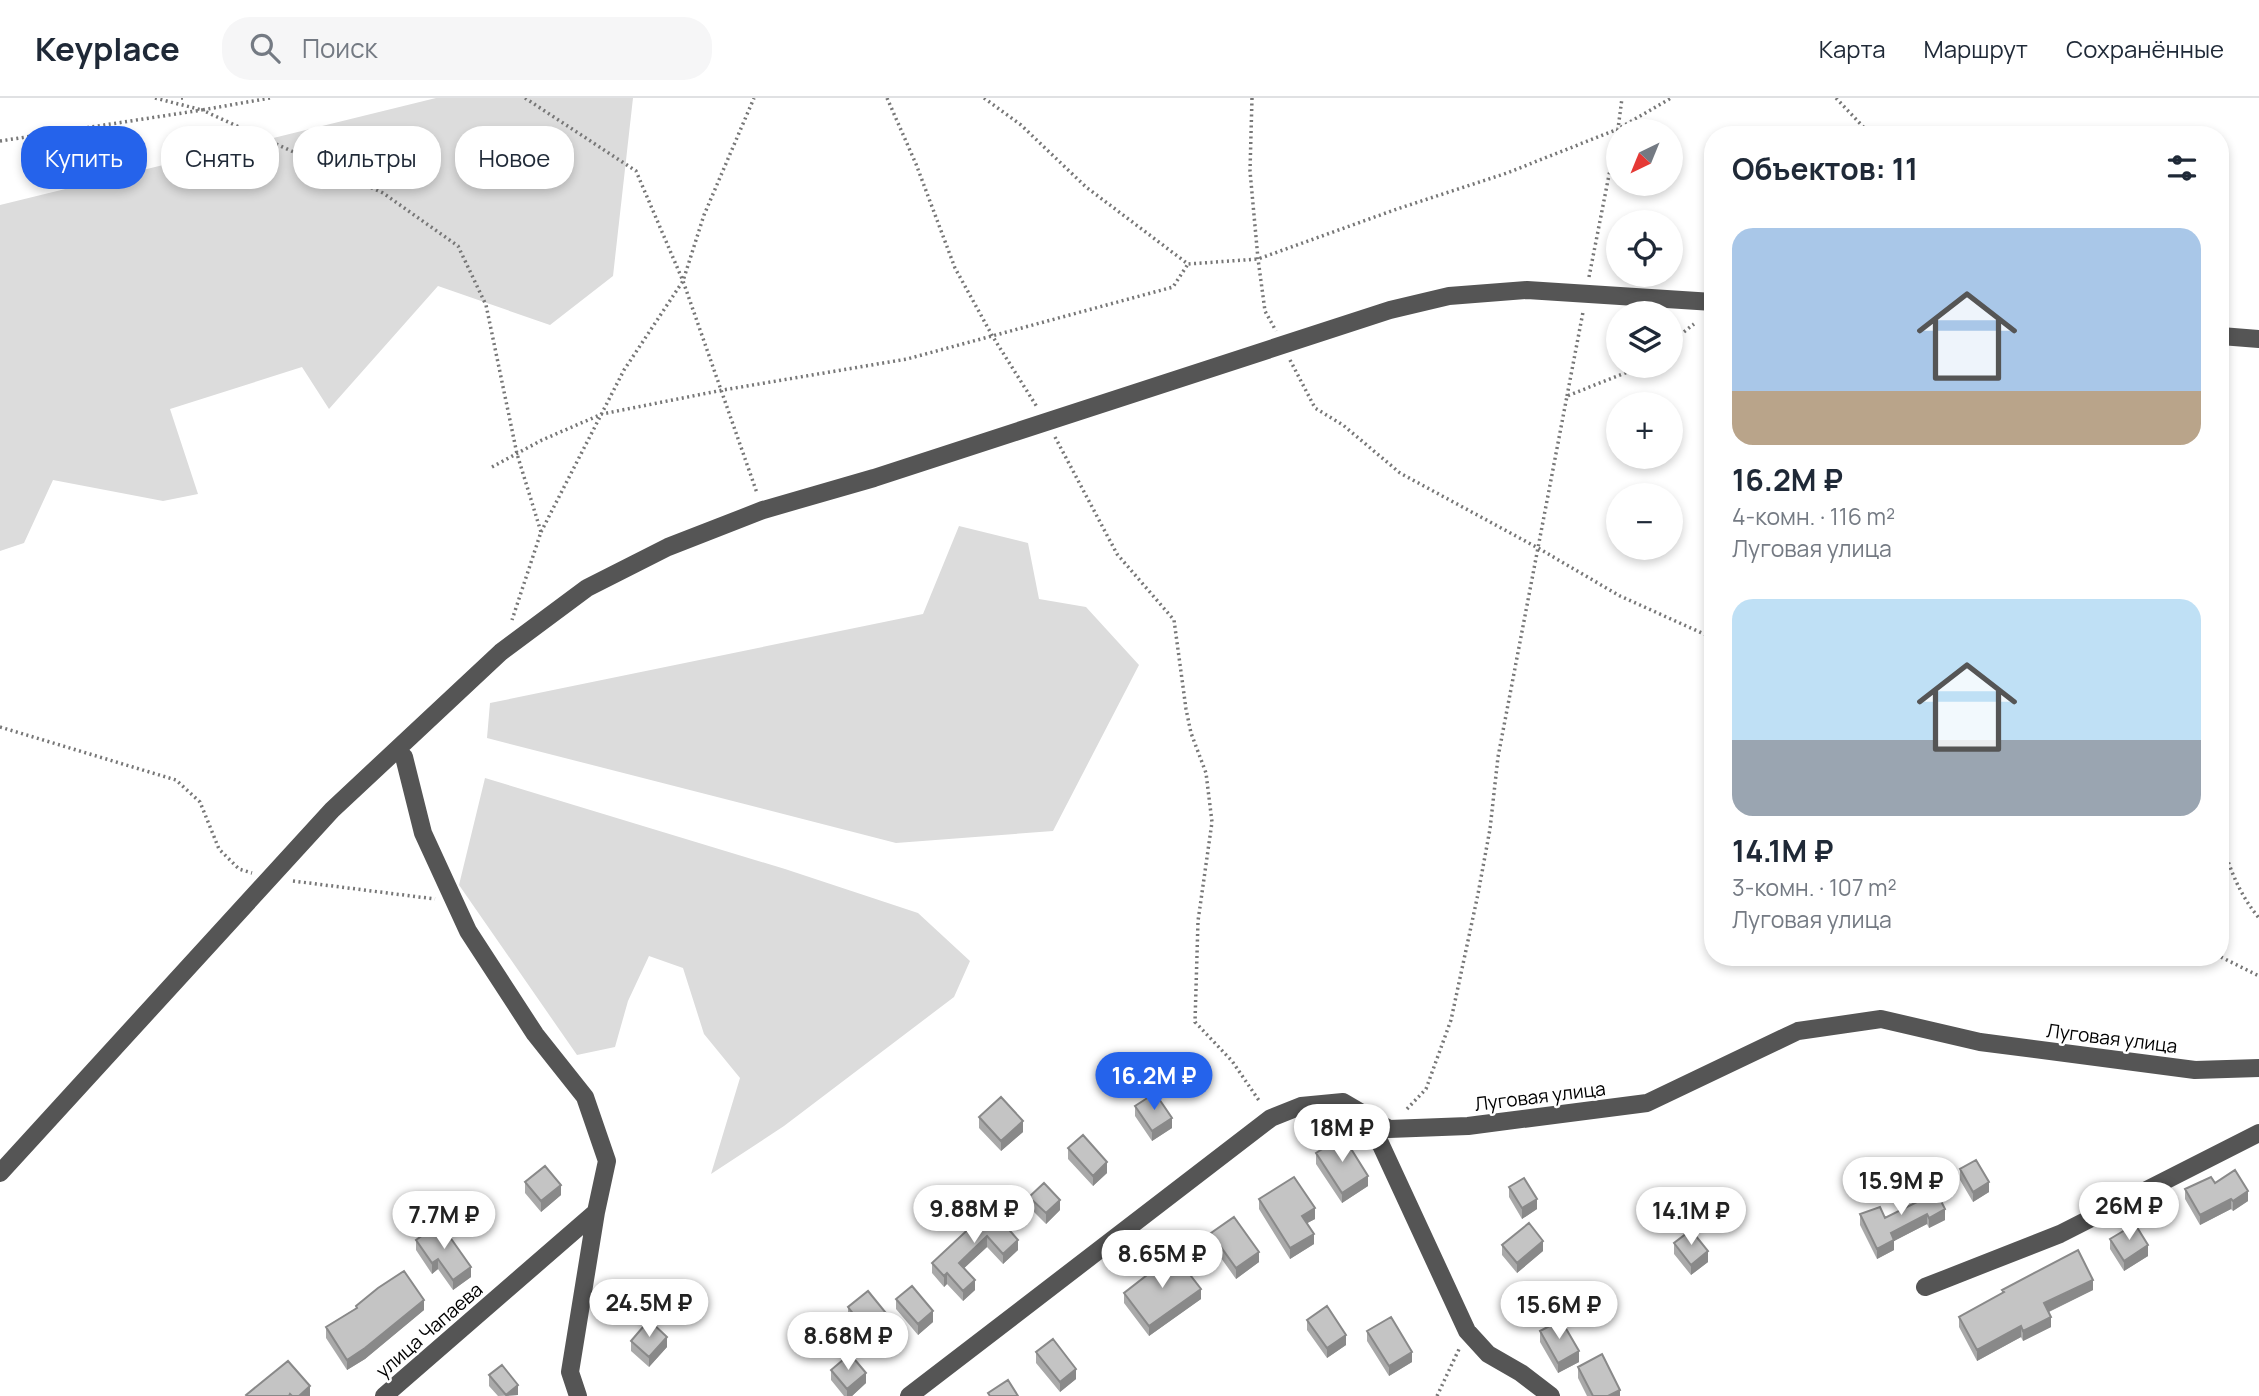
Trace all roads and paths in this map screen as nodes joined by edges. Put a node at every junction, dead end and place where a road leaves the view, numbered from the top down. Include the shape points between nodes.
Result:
1 (155, 98) edge
2 (270, 98) edge
3 (525, 98) edge
4 (754, 98) edge
5 (887, 98) edge
6 (984, 98) edge
7 (1252, 98) edge
8 (1622, 98) edge
9 (1671, 98) edge
10 (1836, 98) edge
11 (202, 110) junction
12 (1619, 119) edge
13 (1635, 119) edge
14 (1862, 126) edge
15 (1606, 134) edge
16 (0, 141) edge
17 (1606, 190) edge
18 (1258, 259) junction
19 (1188, 264) junction
20 (683, 281) junction
21 (1586, 292) junction
22 (1704, 301) edge
23 (1694, 324) dead end
24 (1683, 333) edge
25 (993, 337) junction
26 (2229, 337) edge
27 (2259, 339) edge
28 (1283, 344) junction
29 (1612, 378) edge
30 (723, 390) junction
31 (1567, 396) junction
32 (602, 414) junction
33 (1046, 421) junction
34 (517, 454) junction
35 (492, 467) dead end
36 (763, 510) junction
37 (541, 532) junction
38 (1538, 548) junction
39 (1704, 634) edge
40 (501, 652) junction
41 (0, 727) edge
42 (396, 751) junction
43 (2229, 868) edge
44 (271, 878) junction
45 (454, 901) junction
46 (2259, 918) edge
47 (2229, 961) edge
48 (2259, 976) edge
49 (2259, 1068) edge
50 (1368, 1117) junction
51 (1271, 1118) junction
52 (1388, 1129) junction
53 (2259, 1133) edge
54 (0, 1173) edge
55 (596, 1212) junction
56 (1925, 1287) dead end
57 (1467, 1331) junction
58 (384, 1396) edge
59 (578, 1396) edge
60 (909, 1396) edge
61 (1437, 1396) edge
62 (1550, 1396) edge

1 - 11 path
2 - 11 path
3 - 20 path via 636,171
4 - 20 path via 704,215
5 - 25 path via 955,268
6 - 19 path via 1021,125 1086,187
7 - 18 path via 1250,172
8 - 12 path
9 - 13 path
10 - 14 path
11 - 16 path
11 - 34 path via 383,192 458,246 486,305
15 - 18 path
17 - 21 path
18 - 19 path
18 - 28 path via 1265,311
19 - 25 path via 1173,287
20 - 30 path
20 - 32 path via 624,370
21 - 22 street
21 - 28 street via 1527,290 1449,296
21 - 31 path
23 - 24 path
25 - 30 path via 907,359
25 - 33 path
26 - 27 street
28 - 33 street
28 - 38 path via 1315,408 1343,425 1400,473
29 - 31 path
30 - 32 path
30 - 36 path
31 - 38 path
32 - 34 path
32 - 37 path
33 - 36 street
33 - 51 path via 1117,554 1174,620 1186,709 1206,774 1212,822 1198,922 1195,1022 1232,1061
34 - 35 path
34 - 37 path
36 - 40 street via 668,547 587,588
37 - 40 path
38 - 39 path via 1620,596
38 - 52 path via 1497,757 1490,829 1451,1020 1426,1088
40 - 42 street
41 - 44 path via 176,780 200,803 219,849 232,863
42 - 44 street via 332,810
42 - 45 street via 404,757 423,833
43 - 46 path
44 - 45 path
44 - 54 street
45 - 55 street via 468,931 535,1034 585,1097 607,1161
47 - 48 path
49 - 52 street, Луговая улица via 2194,1070 1980,1042 1881,1019 1798,1031 1647,1103 1468,1126
50 - 51 street via 1343,1102 1301,1106
50 - 52 street
50 - 57 street
51 - 60 street
53 - 56 street via 2060,1234
55 - 58 street, улица Чапаева
55 - 59 street via 570,1372
57 - 61 path
57 - 62 street via 1488,1354

